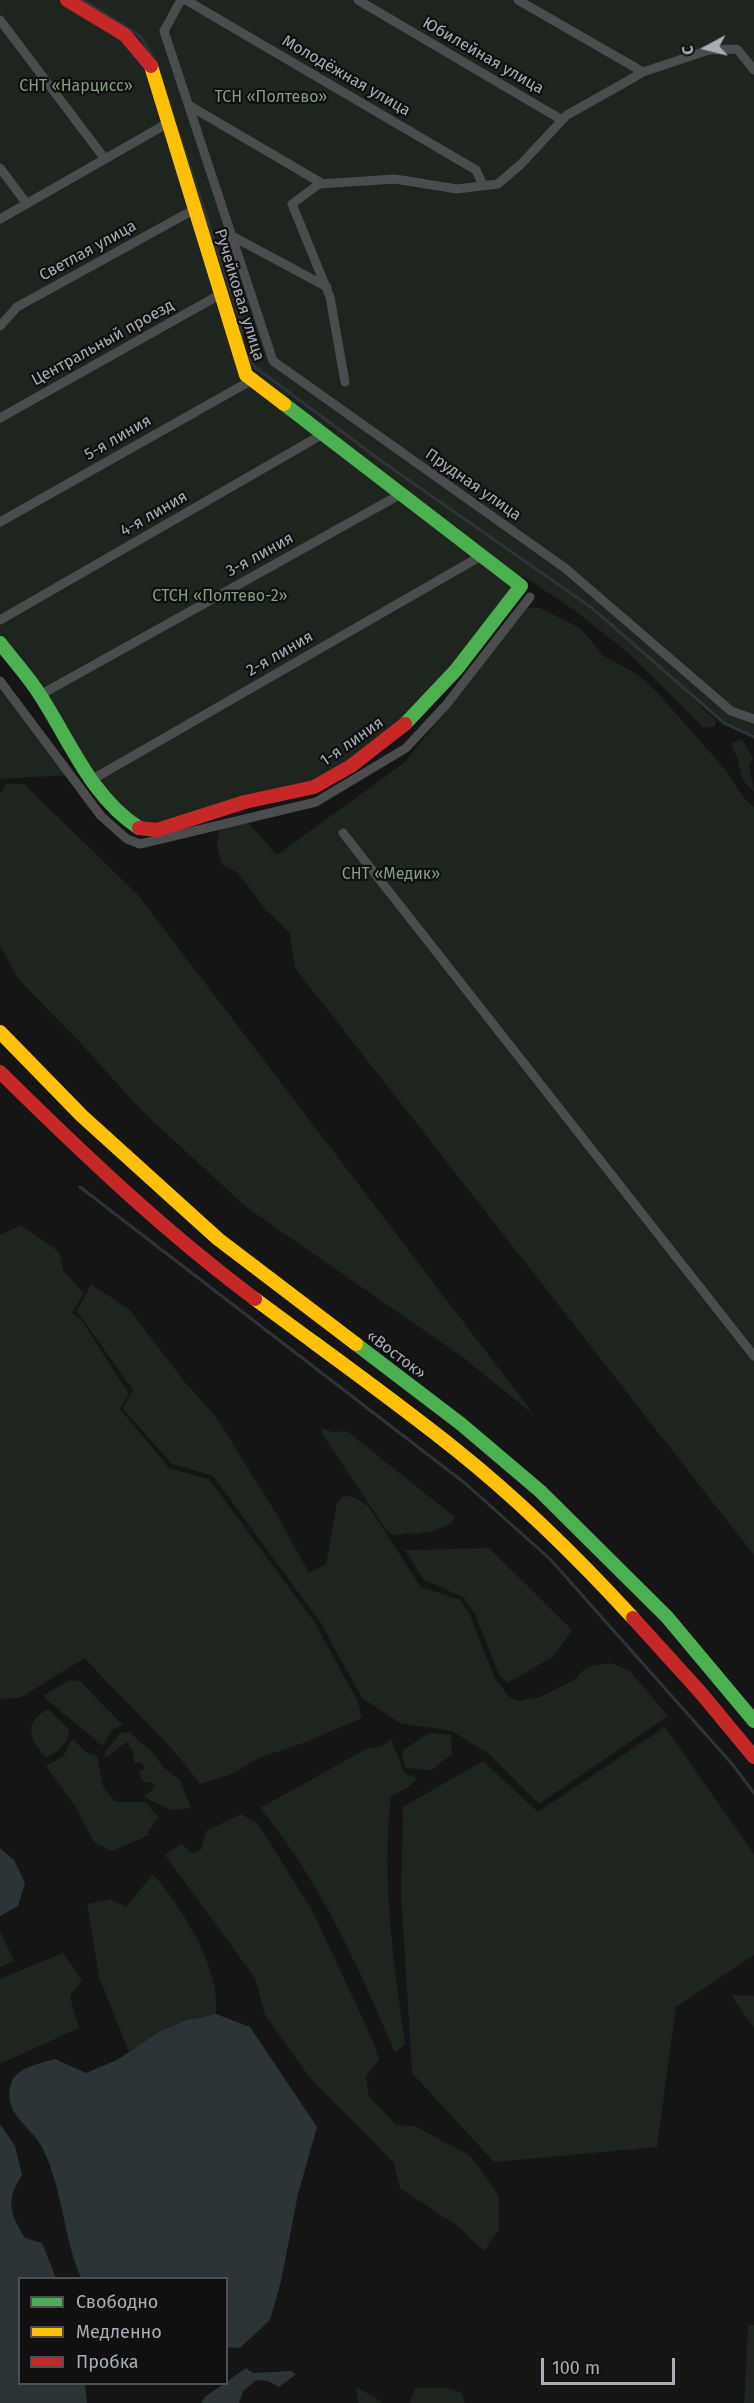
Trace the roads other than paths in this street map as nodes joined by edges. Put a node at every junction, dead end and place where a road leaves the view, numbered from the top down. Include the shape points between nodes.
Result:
1 (67, 0) edge
2 (181, 0) edge
3 (186, 0) edge
4 (358, 0) edge
5 (518, 0) edge
6 (0, 20) edge
7 (754, 70) edge
8 (643, 72) junction
9 (190, 106) junction
10 (562, 120) junction
11 (168, 123) junction
12 (105, 159) junction
13 (0, 168) edge
14 (323, 184) junction
15 (483, 185) junction
16 (27, 204) junction
17 (195, 209) junction
18 (0, 219) edge
19 (232, 236) junction
20 (327, 287) junction
21 (221, 294) junction
22 (0, 326) edge
23 (252, 380) junction
24 (345, 382) dead end
25 (0, 418) edge
26 (323, 434) junction
27 (401, 494) junction
28 (0, 522) edge
29 (481, 556) junction
30 (525, 592) junction
31 (0, 620) edge
32 (0, 643) edge
33 (0, 681) edge
34 (40, 695) junction
35 (754, 719) edge
36 (93, 779) junction
37 (343, 833) dead end
38 (0, 1032) edge
39 (0, 1072) edge
40 (754, 1356) edge
41 (754, 1721) edge
42 (754, 1757) edge

1 - 11 main road, Ручейковая улица via 125,35 139,48 150,64
2 - 9 street, Прудная улица via 164,31
3 - 15 street, Молодёжная улица via 476,170
4 - 10 street, Юбилейная улица
5 - 8 street
6 - 12 street
7 - 8 street via 737,49 724,48
8 - 10 street
9 - 14 street
9 - 19 street, Прудная улица
10 - 15 street via 498,184
11 - 12 street
11 - 17 main road, Ручейковая улица
12 - 16 street
13 - 16 street
14 - 15 street via 395,179 457,189
14 - 20 street via 292,204
16 - 18 street
17 - 21 main road, Ручейковая улица
17 - 22 street, Светлая улица via 18,307
19 - 20 street
19 - 35 street, Прудная улица via 273,361 565,568 730,711
20 - 24 street
21 - 23 main road, Ручейковая улица via 246,375
21 - 25 street, Центральный проезд
23 - 26 main road, Ручейковая улица
23 - 28 street, 5-я линия
26 - 27 main road, Ручейковая улица
26 - 31 street, 4-я линия
27 - 29 main road, Ручейковая улица
27 - 34 street, 3-я линия
29 - 30 main road, Ручейковая улица
29 - 36 street, 2-я линия
30 - 33 street via 446,705 406,748 316,802 140,844 127,840 101,816
30 - 36 main road, 1-я линия via 398,730 361,760 318,785 157,830 141,829 124,819
32 - 34 main road, 1-я линия
34 - 36 main road, 1-я линия via 64,741
37 - 40 street
38 - 41 main road, «Восток» via 82,1116 218,1239 461,1424 540,1491 667,1617
39 - 42 main road via 196,1255 455,1449 519,1504 590,1571

